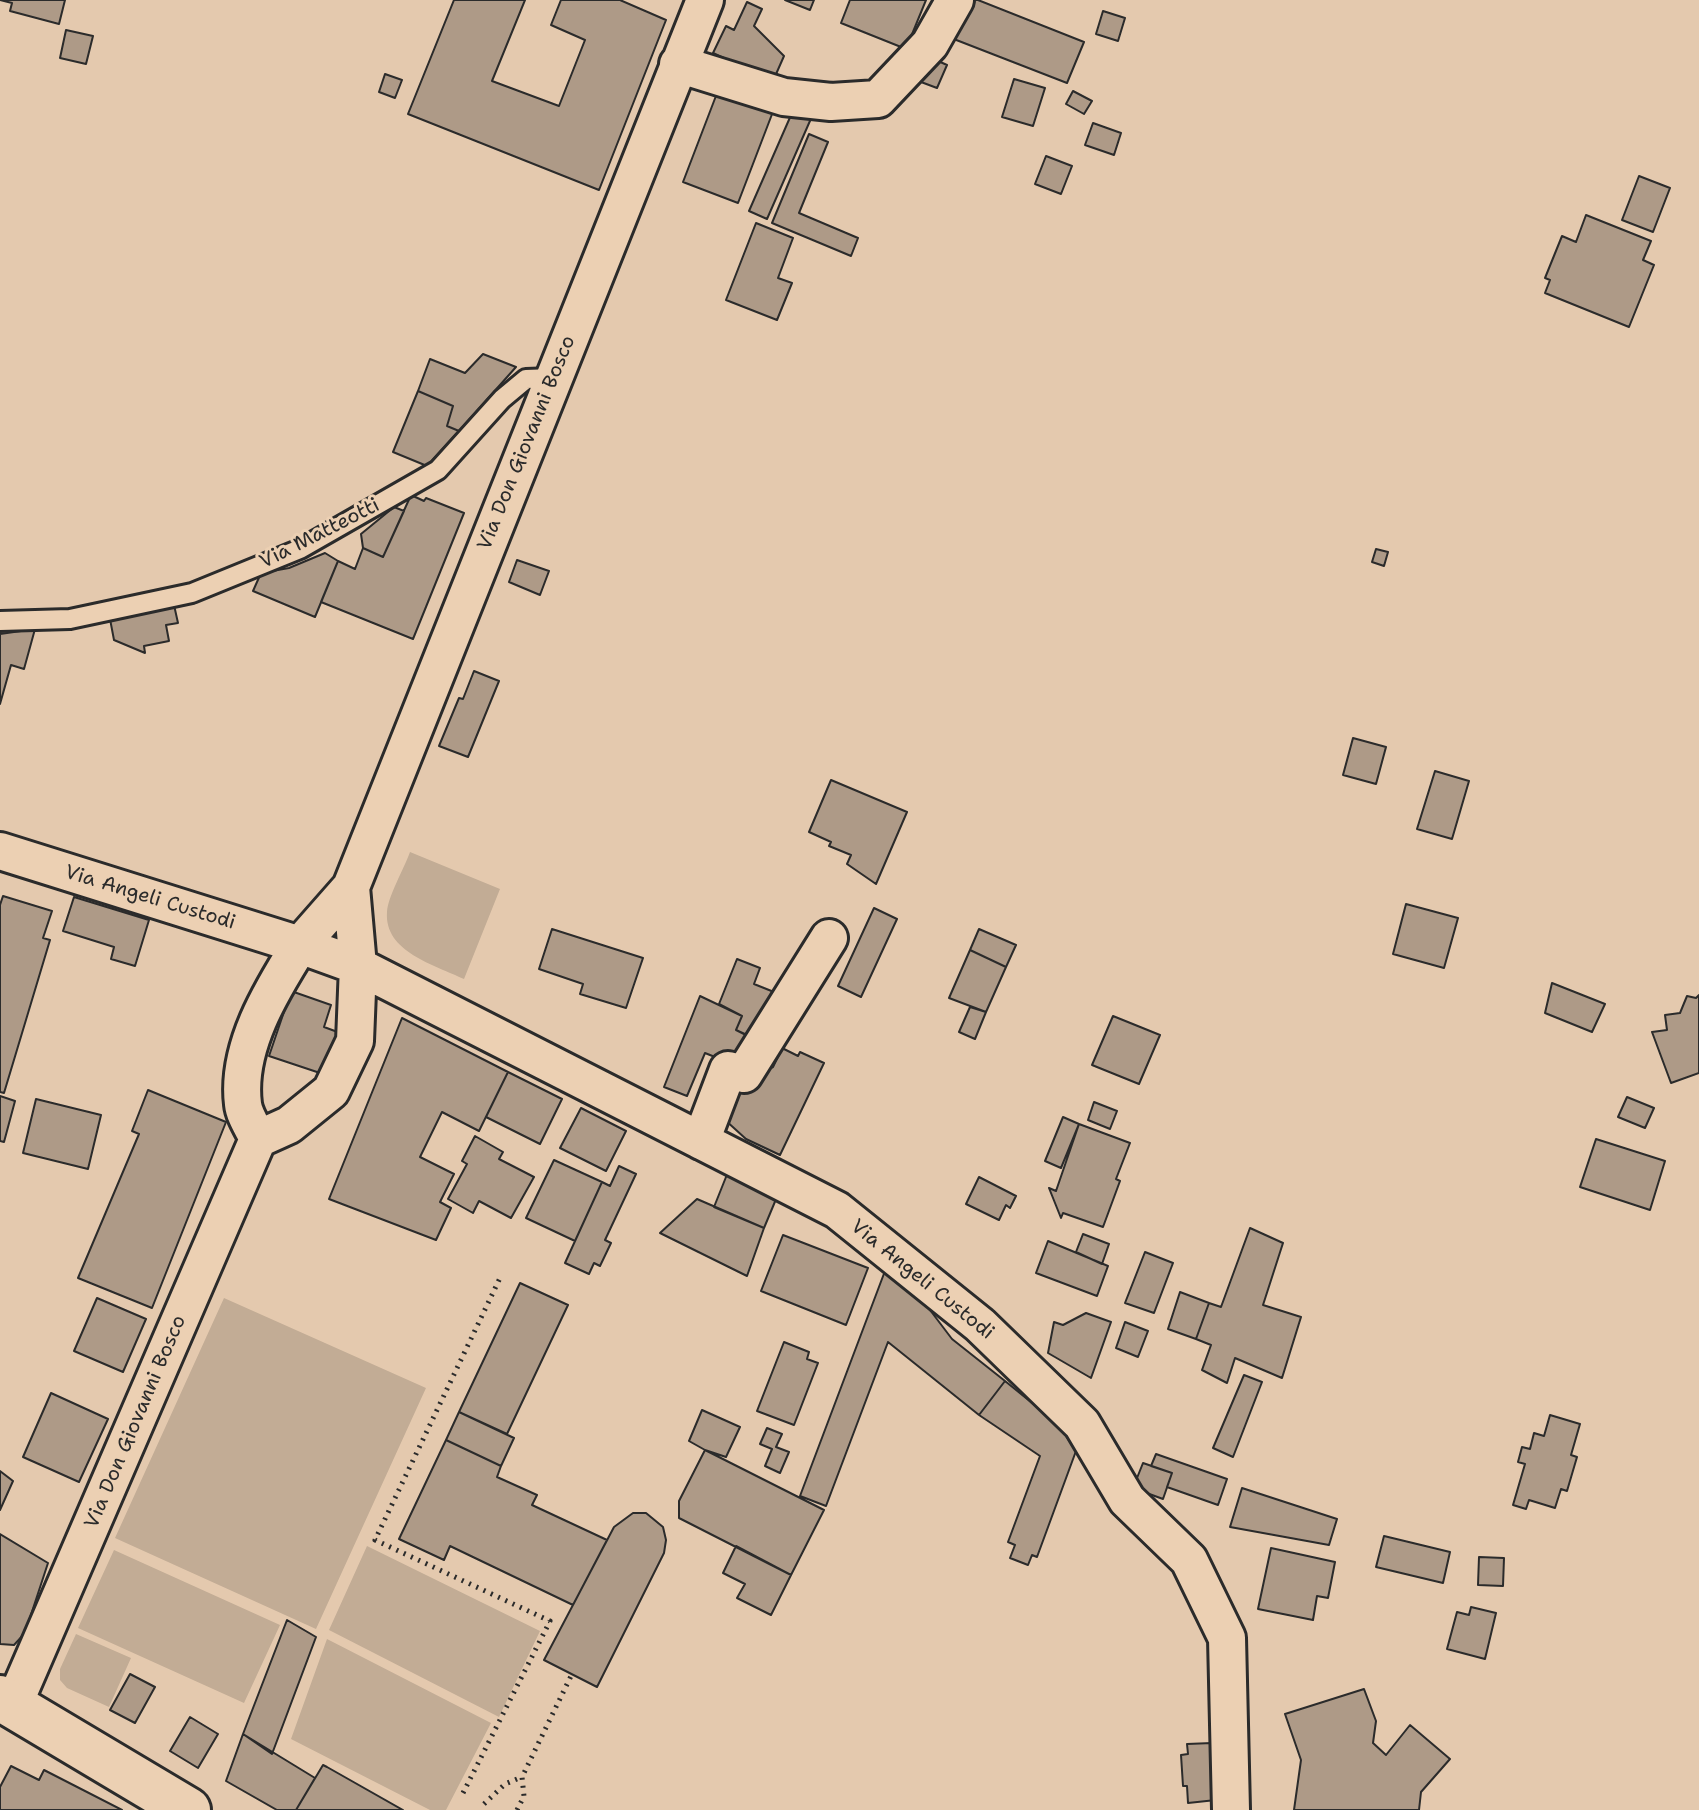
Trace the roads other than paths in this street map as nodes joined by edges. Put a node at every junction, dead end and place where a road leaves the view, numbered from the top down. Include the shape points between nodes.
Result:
1 (705, 0) edge
2 (955, 0) edge
3 (678, 64) junction
4 (553, 378) junction
5 (0, 621) edge
6 (0, 851) edge
7 (351, 887) junction
8 (829, 938) dead end
9 (300, 945) junction
10 (358, 966) junction
11 (258, 1139) junction
12 (701, 1141) junction
13 (7, 1702) edge
14 (188, 1810) edge
15 (1231, 1810) edge

1 - 3 street, Via Don Giovanni Bosco
2 - 3 street via 930,44 878,99 784,97
3 - 4 street, Via Don Giovanni Bosco
4 - 5 lane, Via Matteotti via 526,379 438,470 300,549 192,593 70,619
4 - 7 street, Via Don Giovanni Bosco
6 - 9 street, Via Angeli Custodi
7 - 9 street, Via Don Giovanni Bosco
7 - 10 street, Via Don Giovanni Bosco
8 - 12 street via 744,1074 728,1070
9 - 10 street
9 - 11 street, Via Don Giovanni Bosco via 271,993 244,1062 243,1106
10 - 11 street, Via Don Giovanni Bosco via 355,1041 331,1091 289,1125
10 - 12 street, Via Angeli Custodi
11 - 13 street, Via Don Giovanni Bosco
12 - 15 street, Via Angeli Custodi via 837,1210 980,1325 1082,1424 1127,1500 1189,1560 1227,1638
13 - 14 main road

